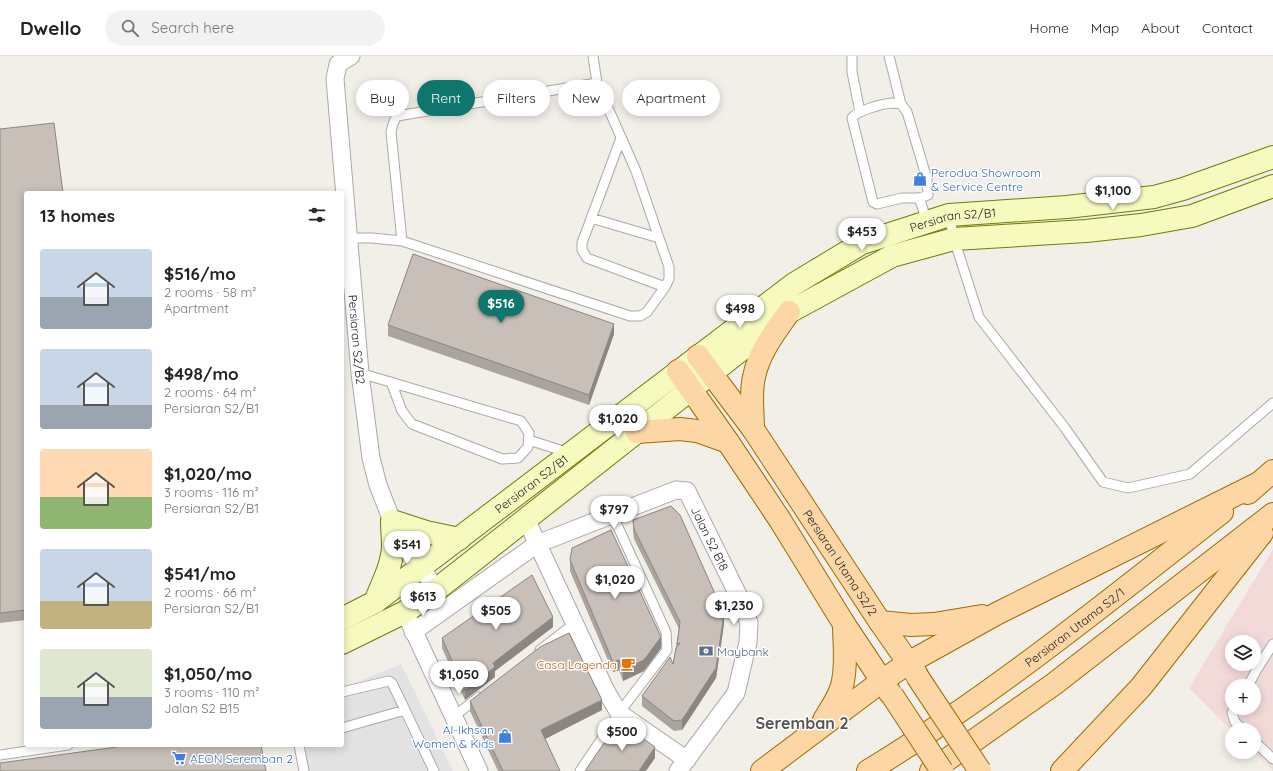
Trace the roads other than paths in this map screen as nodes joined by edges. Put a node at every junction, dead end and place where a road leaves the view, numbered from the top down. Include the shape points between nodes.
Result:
1 (593, 56) edge
2 (852, 56) edge
3 (889, 56) edge
4 (340, 59) edge
5 (597, 80) edge
6 (558, 89) edge
7 (901, 104) junction
8 (860, 112) junction
9 (611, 116) edge
10 (621, 138) junction
11 (1273, 157) edge
12 (1273, 186) edge
13 (918, 198) junction
14 (949, 215) junction
15 (591, 218) junction
16 (925, 222) junction
17 (348, 238) junction
18 (659, 238) junction
19 (954, 239) junction
20 (402, 241) junction
21 (665, 287) junction
22 (789, 312) junction
23 (698, 356) junction
24 (678, 371) junction
25 (360, 373) junction
26 (711, 374) junction
27 (391, 382) junction
28 (692, 389) junction
29 (1273, 403) edge
30 (753, 429) junction
31 (637, 432) junction
32 (528, 440) junction
33 (728, 442) junction
34 (570, 454) junction
35 (1266, 477) edge
36 (1273, 514) edge
37 (613, 516) junction
38 (526, 519) junction
39 (1273, 519) edge
40 (392, 521) junction
41 (459, 539) junction
42 (537, 544) junction
43 (422, 566) junction
44 (436, 590) junction
45 (375, 602) junction
46 (998, 613) junction
47 (344, 618) edge
48 (409, 622) junction
49 (880, 622) junction
50 (574, 623) junction
51 (844, 624) junction
52 (344, 642) edge
53 (1273, 644) edge
54 (532, 656) edge
55 (913, 669) junction
56 (1252, 679) edge
57 (887, 688) junction
58 (344, 692) edge
59 (484, 694) edge
60 (1122, 707) junction
61 (405, 710) junction
62 (619, 713) junction
63 (454, 718) junction
64 (344, 727) edge
65 (818, 729) junction
66 (54, 747) edge
67 (299, 747) edge
68 (1261, 748) edge
69 (0, 755) edge
70 (1273, 759) edge
71 (683, 766) edge
72 (304, 771) edge
73 (434, 771) edge
74 (479, 771) edge
75 (580, 771) edge
76 (762, 771) edge
77 (868, 771) edge
78 (931, 771) edge
79 (942, 771) edge
80 (980, 771) edge
81 (1062, 771) edge
82 (1081, 771) edge

1 - 5 lane
2 - 8 lane via 852,72
3 - 7 lane
4 - 17 street, Persiaran S2/B2 via 335,79
6 - 20 lane via 396,117 391,132
7 - 8 lane via 883,104
7 - 13 lane via 907,112 927,179 928,195
8 - 13 lane via 854,115 852,122 873,202 877,204 902,198
9 - 10 lane
10 - 15 lane
10 - 18 lane via 636,171
11 - 14 street, Persiaran S2/B1 via 1154,197 1067,207
12 - 19 street, Persiaran S2/B1 via 1192,216 1148,224
13 - 16 lane
14 - 16 street, Persiaran S2/B1
14 - 19 lane
15 - 18 lane
15 - 21 lane via 582,243 582,250 587,258
16 - 23 street, Persiaran S2/B1 via 862,243 794,284
17 - 20 lane
17 - 25 street, Persiaran S2/B2
18 - 21 lane via 669,268 669,279
19 - 22 street, Persiaran S2/B1 via 892,256
19 - 29 lane via 979,317 1065,428 1103,482 1128,488 1190,474
20 - 21 lane via 630,316 640,316 647,312
22 - 26 street, Persiaran S2/B1
22 - 30 main road via 757,363 753,378
23 - 24 street, Persiaran S2/B1
23 - 26 main road, Persiaran Utama S2/2
24 - 28 main road
24 - 34 street, Persiaran S2/B1
25 - 27 lane
25 - 40 street, Persiaran S2/B2 via 371,458
26 - 28 street, Persiaran S2/B1
26 - 30 main road, Persiaran Utama S2/2
27 - 32 lane via 521,421 529,433
27 - 32 lane via 402,411 412,424 502,459 518,458 528,447
28 - 31 street, Persiaran S2/B1
28 - 33 main road
30 - 49 main road, Persiaran Utama S2/2
31 - 33 main road via 680,429 697,431
31 - 38 street, Persiaran S2/B1
32 - 34 lane
33 - 51 main road
34 - 41 street, Persiaran S2/B1
35 - 46 main road
35 - 77 main road, Persiaran Utama S2/1 via 1038,656
36 - 78 main road via 1054,684
37 - 42 street, Jalan S2 B18
37 - 62 lane via 668,641 667,650
37 - 71 street, Jalan S2 B18 via 676,490 688,491 749,623 748,642 736,692
38 - 42 street
38 - 44 street, Persiaran S2/B1
39 - 60 main road via 1141,687
40 - 41 street
40 - 43 street, Persiaran S2/B2
40 - 45 street via 392,555
41 - 43 street, Persiaran S2/B1
42 - 48 street, Jalan S2 B18
42 - 50 street
43 - 44 street, Persiaran S2/B2
43 - 45 street, Persiaran S2/B1
44 - 48 street, Persiaran S2/B1
45 - 47 street, Persiaran S2/B1
46 - 49 main road via 934,624
46 - 55 main road
48 - 52 street, Persiaran S2/B1
48 - 63 street
49 - 55 main road, Persiaran Utama S2/2
50 - 54 lane
50 - 62 street
51 - 57 main road
51 - 65 main road via 843,682 836,700
53 - 56 lane
55 - 57 main road
55 - 80 main road, Persiaran Utama S2/2, bridge
57 - 65 main road
57 - 79 main road, bridge
58 - 61 lane via 389,681
59 - 63 lane
60 - 81 main road
60 - 82 main road
61 - 64 lane
61 - 73 lane
62 - 71 street
62 - 75 lane
63 - 74 street
65 - 76 main road
66 - 69 lane
67 - 72 lane
68 - 70 lane

